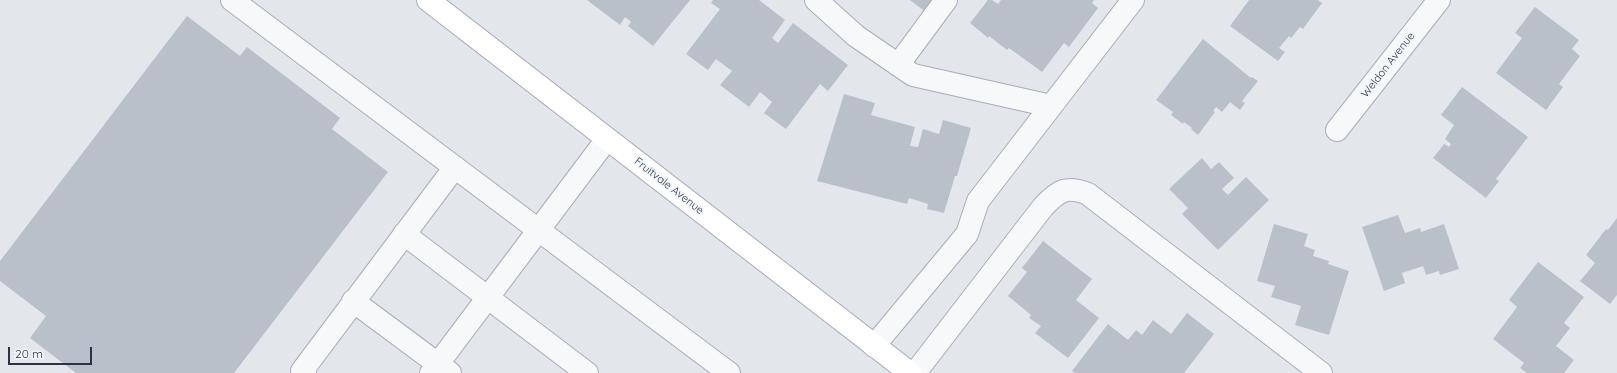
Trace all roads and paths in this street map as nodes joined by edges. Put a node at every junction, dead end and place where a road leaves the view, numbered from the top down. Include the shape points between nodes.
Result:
1 (232, 0) edge
2 (428, 0) edge
3 (816, 0) edge
4 (946, 0) edge
5 (1132, 0) edge
6 (1439, 0) edge
7 (898, 65) junction
8 (1051, 106) junction
9 (1337, 130) dead end
10 (607, 139) junction
11 (455, 167) junction
12 (538, 230) junction
13 (404, 234) junction
14 (488, 298) junction
15 (353, 302) junction
16 (874, 346) junction
17 (440, 370) edge
18 (305, 373) edge
19 (587, 373) edge
20 (729, 373) edge
21 (910, 373) edge
22 (915, 373) edge
23 (1321, 373) edge

1 - 11 street
2 - 10 main road, Fruitvale Avenue
3 - 7 street via 856,36
4 - 7 street
5 - 8 street
6 - 9 street, Weldon Avenue
7 - 8 street via 913,75
8 - 16 street via 978,201 966,234
10 - 12 street
10 - 16 main road, Fruitvale Avenue
11 - 12 street
11 - 13 street
12 - 14 street
12 - 20 street
13 - 14 street
13 - 15 street
14 - 17 street
14 - 19 street
15 - 17 street
15 - 18 street via 302,371
16 - 21 main road, Fruitvale Avenue
22 - 23 street via 1043,207 1055,194 1066,189 1076,189 1088,194

